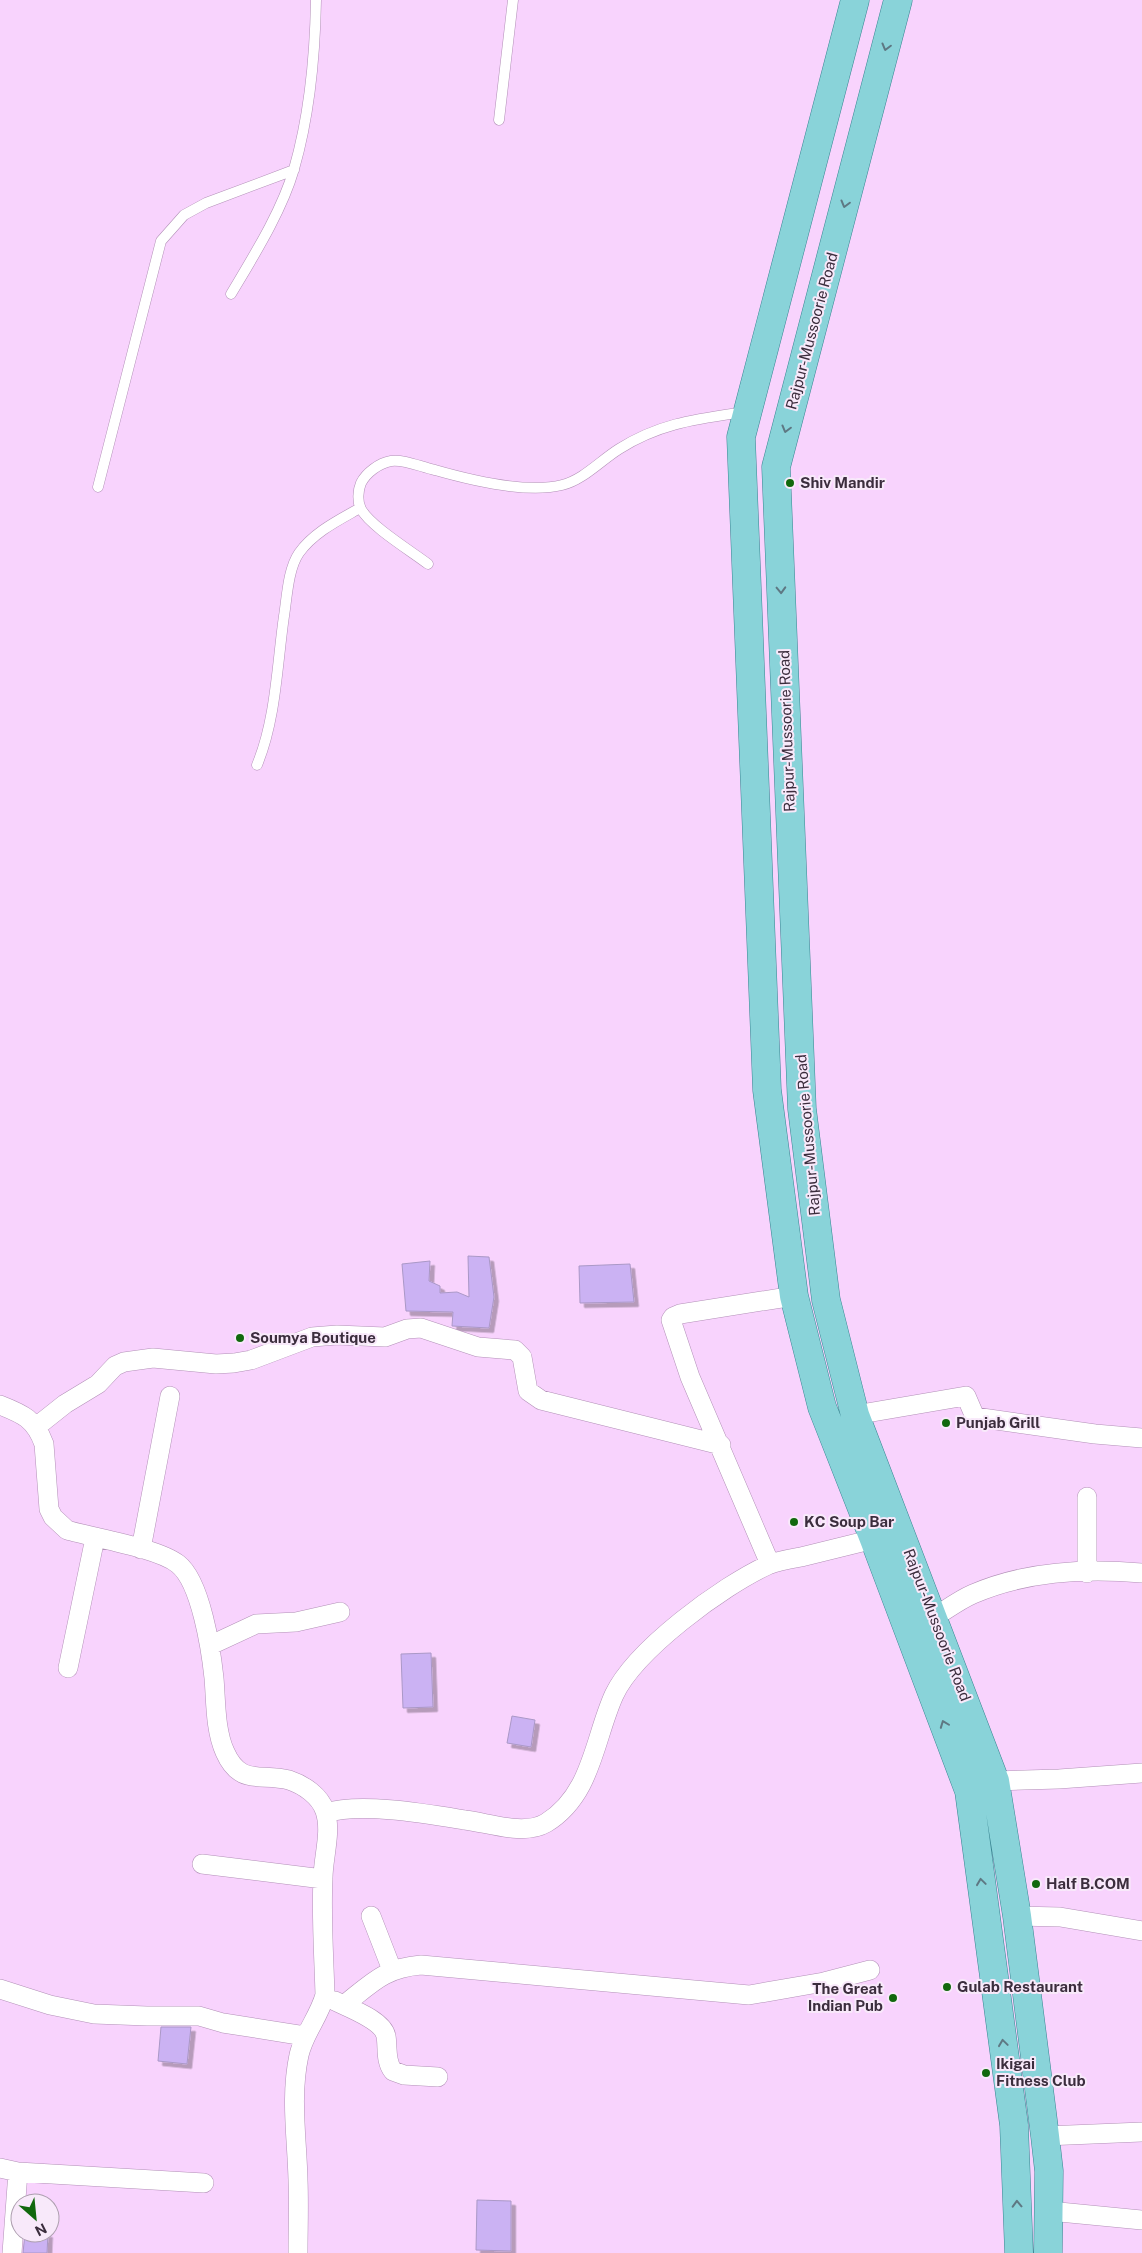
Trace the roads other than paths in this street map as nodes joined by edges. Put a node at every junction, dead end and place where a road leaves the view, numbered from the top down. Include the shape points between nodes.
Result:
1 (316, 0) edge
2 (514, 0) edge
3 (856, 0) edge
4 (898, 0) edge
5 (499, 120) dead end
6 (294, 170) junction
7 (230, 294) dead end
8 (748, 411) junction
9 (98, 487) dead end
10 (360, 508) junction
11 (428, 564) dead end
12 (257, 765) dead end
13 (794, 1296) junction
14 (170, 1396) dead end
15 (0, 1404) edge
16 (855, 1414) junction
17 (36, 1427) junction
18 (1142, 1438) edge
19 (867, 1445) junction
20 (720, 1446) junction
21 (840, 1452) junction
22 (1087, 1497) dead end
23 (95, 1538) junction
24 (874, 1539) junction
25 (141, 1549) junction
26 (770, 1564) junction
27 (1087, 1573) junction
28 (1142, 1573) edge
29 (340, 1612) dead end
30 (933, 1618) junction
31 (211, 1645) junction
32 (68, 1668) dead end
33 (1142, 1773) edge
34 (996, 1781) junction
35 (326, 1813) junction
36 (202, 1864) dead end
37 (323, 1879) junction
38 (371, 1916) dead end
39 (1017, 1916) junction
40 (1142, 1931) edge
41 (392, 1970) junction
42 (870, 1970) dead end
43 (0, 1989) edge
44 (325, 1996) junction
45 (344, 2005) junction
46 (304, 2036) junction
47 (438, 2077) dead end
48 (1142, 2132) edge
49 (1045, 2136) junction
50 (9, 2170) edge
51 (204, 2183) dead end
52 (1049, 2211) junction
53 (1142, 2220) edge
54 (12, 2253) edge
55 (298, 2253) edge
56 (1019, 2253) edge
57 (1048, 2253) edge

1 - 6 lane via 308,102
2 - 5 lane
3 - 8 main road, Rajpur-Mussoorie Road
4 -> 16 main road, Rajpur-Mussoorie Road via 776,467 802,1109 826,1300
6 - 7 lane via 259,248
6 - 9 lane via 206,203 184,215 161,241
8 - 10 lane via 674,423 654,430 618,449 576,480 548,488 471,480 392,461 382,463 362,482
8 - 13 main road, Rajpur-Mussoorie Road via 741,437 767,1090
10 - 11 lane via 368,519
10 - 12 lane via 309,541 298,554 286,603 267,735
13 - 20 street via 672,1317 672,1326 690,1377
13 - 21 main road, Rajpur-Mussoorie Road via 822,1407
14 - 25 street
15 - 17 street via 23,1414
16 - 18 street via 966,1396 975,1417
16 - 19 main road, Rajpur-Mussoorie Road
17 - 20 street via 124,1362 153,1358 234,1363 251,1360 312,1337 385,1337 413,1327 478,1347 516,1350 522,1357 528,1390 541,1400
17 - 23 street via 44,1444 48,1509 67,1530
19 - 21 main road
19 - 30 main road, Rajpur-Mussoorie Road
20 - 26 street
21 - 24 main road, Rajpur-Mussoorie Road
22 - 27 street
23 - 25 street
23 - 32 street
24 - 26 street
56 -> 24 main road, Rajpur-Mussoorie Road via 1014,2125 968,1790
25 - 31 street via 170,1559 186,1572
26 - 35 street via 732,1584 656,1642 624,1678 614,1695 594,1758 580,1787 564,1808 546,1823 538,1827 518,1828 363,1808
27 - 28 street
27 - 30 street via 1067,1571 1004,1583 971,1594
29 - 31 street via 296,1622 256,1624
30 - 34 main road, Rajpur-Mussoorie Road
31 - 35 street via 222,1742 232,1764 244,1775 300,1784 318,1798
33 - 34 street
34 - 39 main road, Rajpur-Mussoorie Road
35 - 37 street
36 - 37 street
37 - 44 street
38 - 41 street
39 - 40 street via 1060,1917
39 - 49 main road, Rajpur-Mussoorie Road
41 - 42 street via 422,1965 749,1995
41 - 45 street
43 - 46 street via 94,2014 199,2016
44 - 45 street
44 - 46 street
45 - 47 street via 381,2026 393,2071 404,2075
46 - 55 street via 294,2104
48 - 49 street
49 - 52 main road, Rajpur-Mussoorie Road
50 - 51 street
50 - 54 street
52 - 53 street
52 - 57 main road, Rajpur-Mussoorie Road

